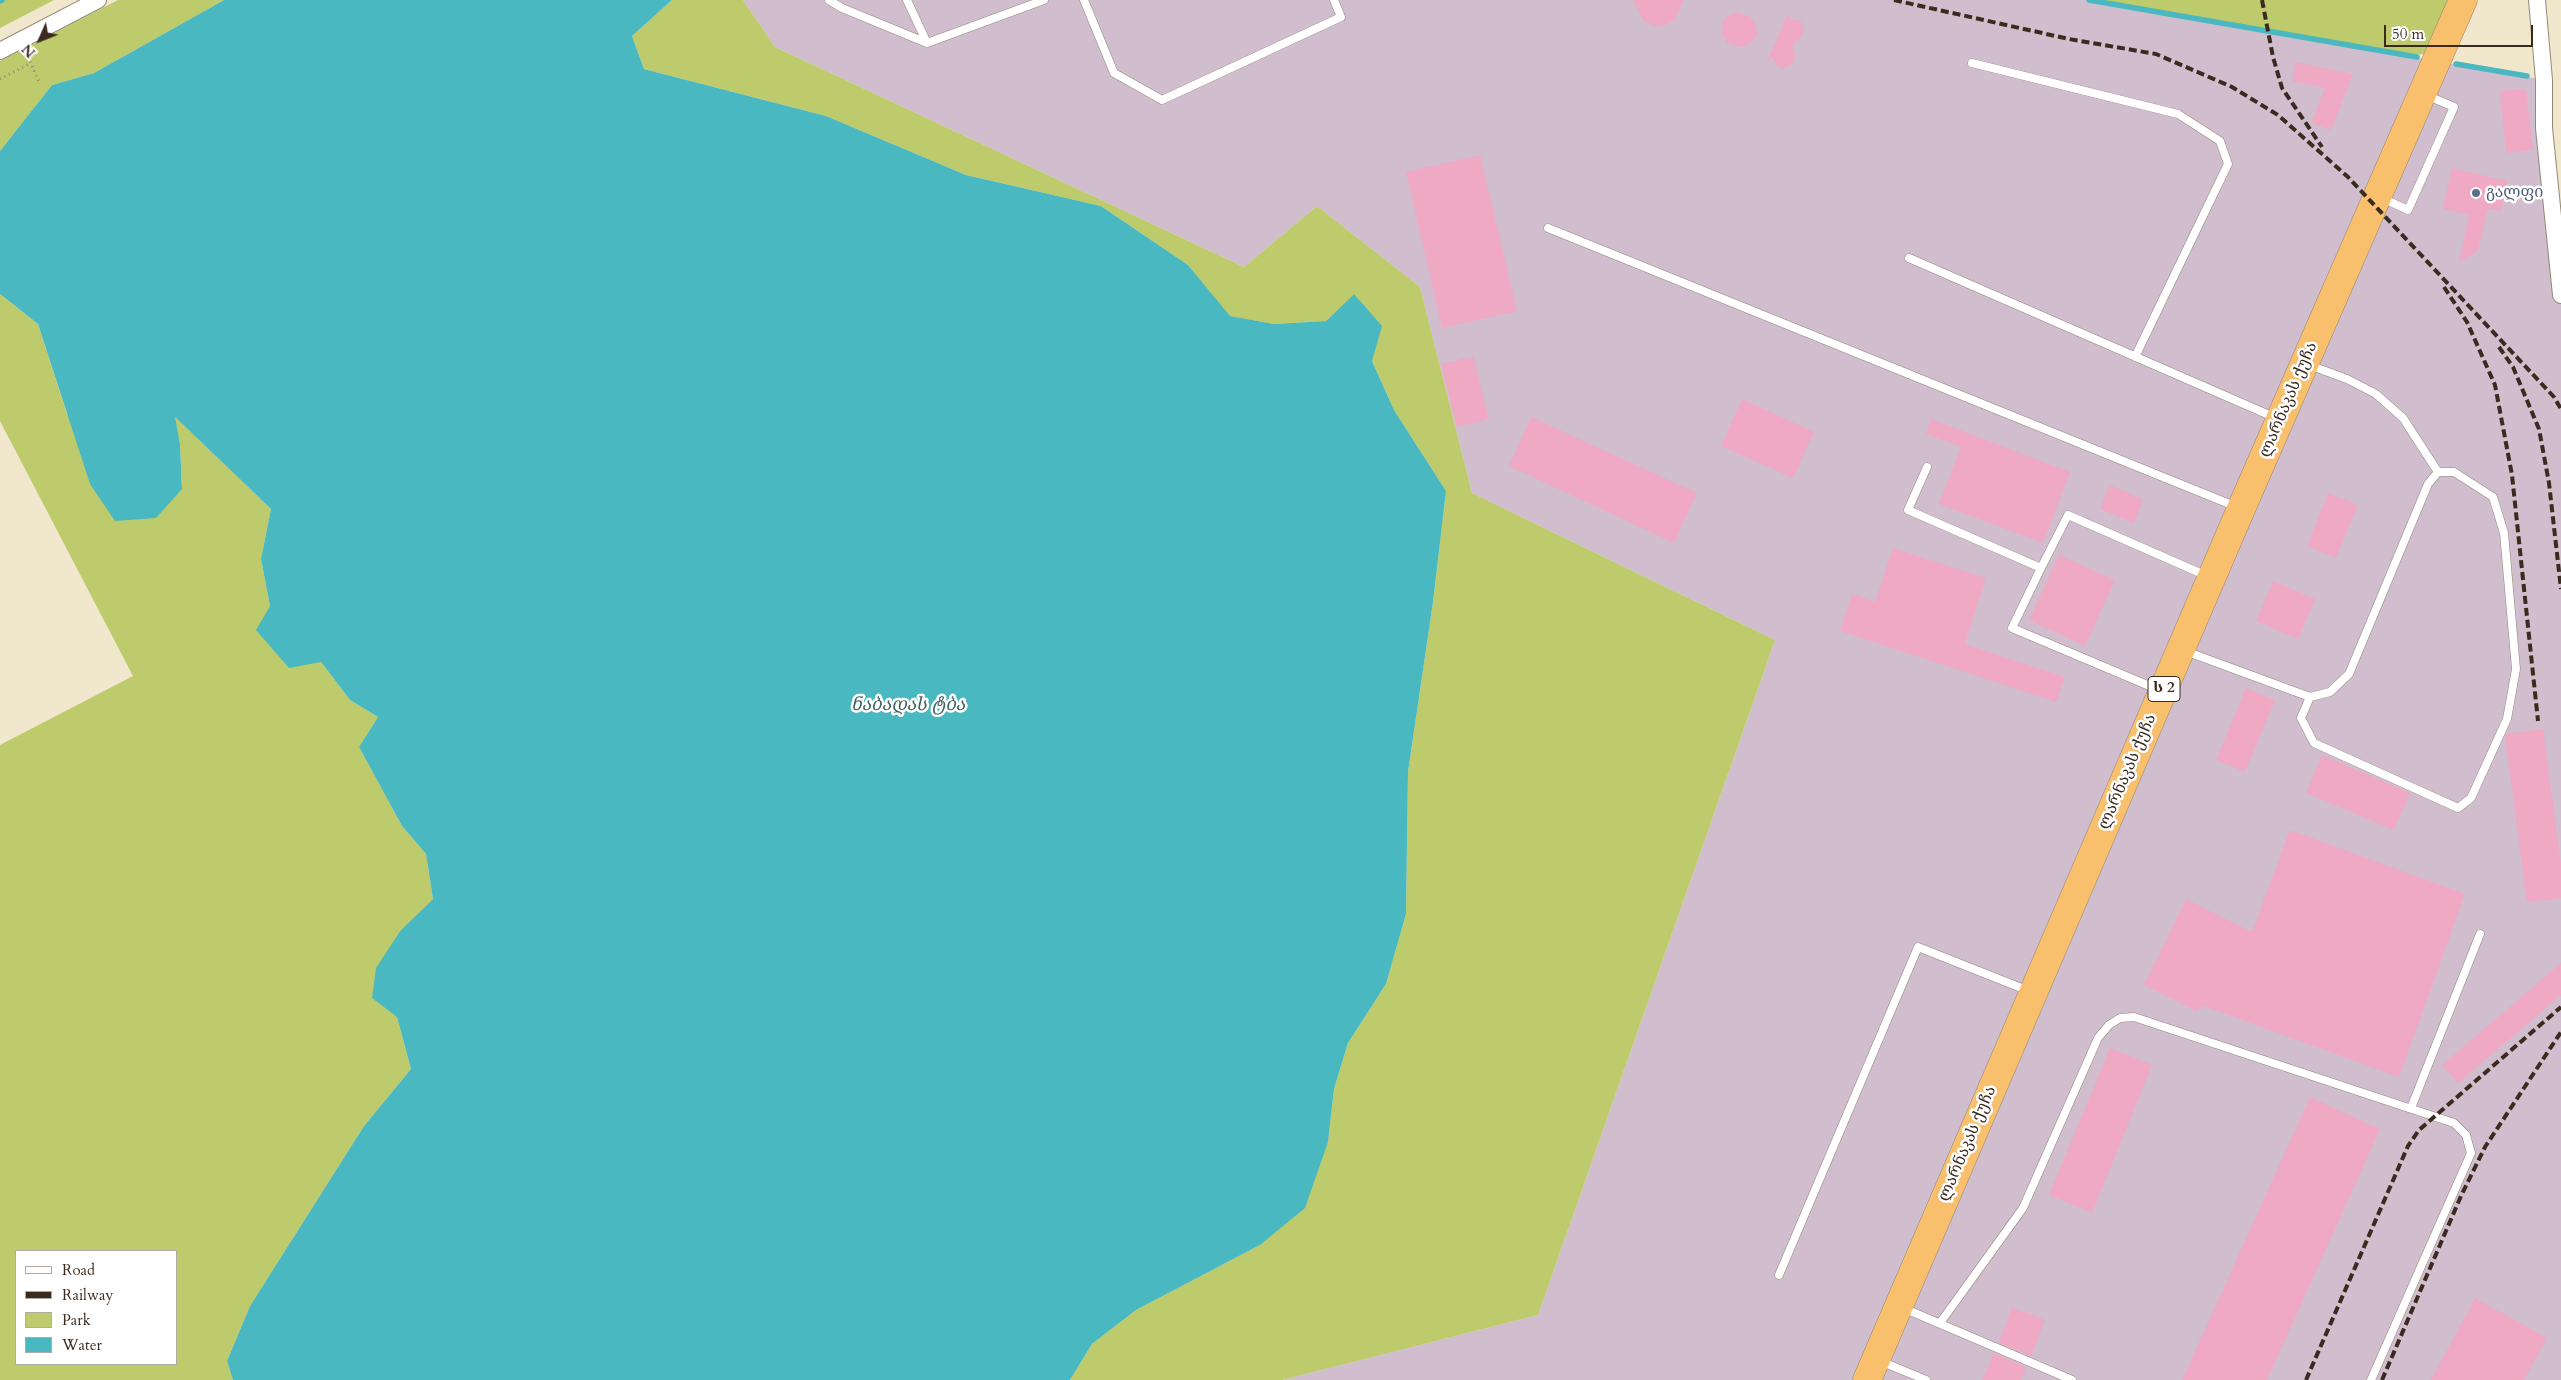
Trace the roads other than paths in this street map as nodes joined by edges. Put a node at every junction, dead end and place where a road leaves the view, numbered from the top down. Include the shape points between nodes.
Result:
1 (98, 0) edge
2 (829, 0) edge
3 (907, 0) edge
4 (1044, 0) edge
5 (1084, 0) edge
6 (1334, 0) edge
7 (2462, 0) edge
8 (2537, 0) edge
9 (927, 43) junction
10 (0, 51) edge
11 (1972, 63) dead end
12 (1548, 228) dead end
13 (1909, 258) dead end
14 (2561, 295) edge
15 (2135, 357) junction
16 (2305, 363) junction
17 (2280, 420) junction
18 (1927, 467) dead end
19 (2438, 472) junction
20 (2241, 509) junction
21 (2041, 568) junction
22 (2212, 578) junction
23 (2181, 649) junction
24 (2163, 692) junction
25 (2310, 697) junction
26 (2480, 934) dead end
27 (2033, 992) junction
28 (2411, 1108) junction
29 (1779, 1275) dead end
30 (1899, 1306) junction
31 (1940, 1323) junction
32 (1871, 1370) edge
33 (1926, 1380) edge
34 (2072, 1380) edge
35 (2371, 1380) edge

1 - 10 street
2 - 9 lane
3 - 9 lane
4 - 9 lane
5 - 6 lane via 1114,74 1162,100 1341,17
7 - 16 highway, ლარნაკას ქუჩა / ს 2
8 - 14 street via 2544,80 2544,128
11 - 15 lane via 2178,114 2220,141 2228,164
12 - 20 lane
13 - 15 lane
15 - 17 lane
16 - 17 highway, ლარნაკას ქუჩა / ს 2
16 - 19 lane via 2376,394 2403,418
17 - 20 highway, ლარნაკას ქუჩა / ს 2
18 - 21 lane via 1908,510
19 - 25 lane via 2428,484 2349,674 2330,692
19 - 25 lane via 2454,472 2493,497 2504,533 2516,669 2507,719 2471,798 2458,808 2314,743 2301,718
20 - 22 highway, ლარნაკას ქუჩა / ს 2
21 - 22 lane via 2068,515
21 - 24 lane via 2012,628
22 - 23 highway, ლარნაკას ქუჩა / ს 2
23 - 24 highway, ლარნაკას ქუჩა / ს 2
23 - 25 lane
24 - 27 highway, ლარნაკას ქუჩა / ს 2
26 - 28 lane
27 - 29 lane via 1918,947
27 - 30 highway, ლარნაკას ქუჩა / ს 2
28 - 31 lane via 2134,1017 2120,1018 2098,1038 2022,1208
28 - 35 lane via 2454,1122 2466,1135 2471,1153
30 - 31 lane
30 - 32 highway, ლარნაკას ქუჩა / ს 2
31 - 34 lane
32 - 33 lane

